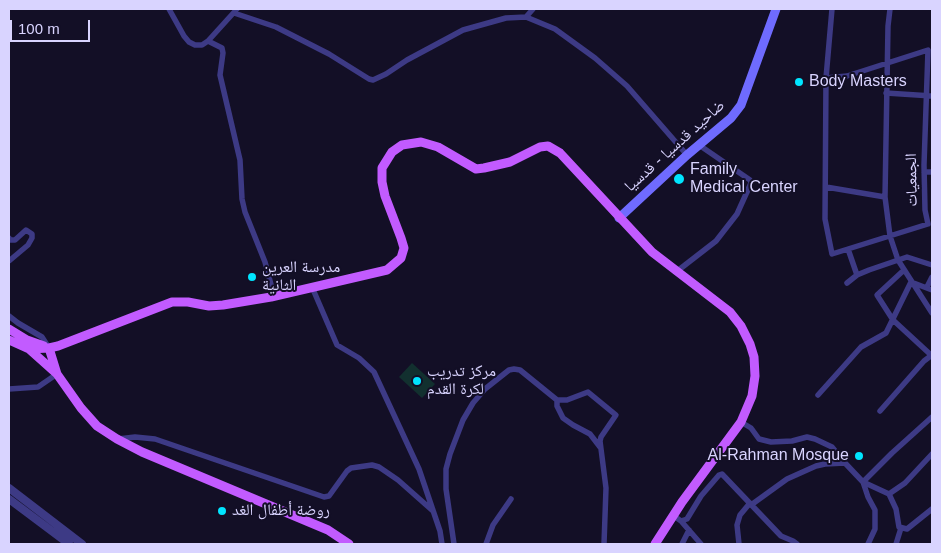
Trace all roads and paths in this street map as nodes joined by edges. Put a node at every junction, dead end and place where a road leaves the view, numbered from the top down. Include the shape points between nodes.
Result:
1 (170, 9) edge
2 (533, 9) edge
3 (776, 9) edge
4 (832, 9) edge
5 (890, 9) edge
6 (236, 11) edge
7 (526, 16) junction
8 (208, 41) junction
9 (930, 49) edge
10 (887, 63) junction
11 (826, 78) junction
12 (886, 93) junction
13 (930, 96) edge
14 (698, 145) junction
15 (686, 155) junction
16 (924, 172) junction
17 (932, 172) edge
18 (826, 187) junction
19 (885, 197) junction
20 (619, 218) junction
21 (930, 223) edge
22 (890, 236) junction
23 (9, 238) edge
24 (848, 249) junction
25 (898, 260) junction
26 (9, 261) edge
27 (932, 265) edge
28 (904, 270) junction
29 (676, 272) junction
30 (857, 275) junction
31 (932, 277) edge
32 (912, 282) junction
33 (847, 283) dead end
34 (312, 287) junction
35 (930, 288) edge
36 (274, 296) junction
37 (932, 313) edge
38 (9, 316) edge
39 (893, 320) junction
40 (9, 329) edge
41 (9, 340) edge
42 (49, 348) junction
43 (29, 349) junction
44 (932, 355) edge
45 (57, 374) junction
46 (9, 389) edge
47 (818, 395) dead end
48 (557, 400) junction
49 (880, 411) dead end
50 (932, 417) edge
51 (741, 422) junction
52 (117, 439) junction
53 (600, 447) junction
54 (932, 454) edge
55 (845, 463) junction
56 (863, 482) junction
57 (9, 488) edge
58 (889, 494) junction
59 (9, 499) edge
60 (511, 499) dead end
61 (750, 504) junction
62 (932, 509) edge
63 (433, 511) junction
64 (678, 519) junction
65 (901, 528) junction
66 (689, 530) junction
67 (69, 544) edge
68 (82, 544) edge
69 (349, 544) edge
70 (442, 544) edge
71 (454, 544) edge
72 (486, 544) edge
73 (604, 544) edge
74 (655, 544) edge
75 (682, 544) edge
76 (701, 544) edge
77 (739, 544) edge
78 (797, 544) edge
79 (868, 544) edge
80 (896, 544) edge

1 - 8 street via 190,42 202,45
2 - 7 street
3 - 14 main road, ضاحيد قدسيا - قدسيا via 742,105
4 - 11 street
5 - 10 street, الجمعيات
6 - 7 street via 329,54 373,80 462,30
6 - 8 street
7 - 15 street via 555,29 595,58 626,86
8 - 36 street via 222,48 220,75 240,160 242,199 266,262
9 - 10 street, الجمعيات
9 - 13 street, الجمعيات
10 - 11 street, الجمعيات via 847,76
10 - 12 street, الجمعيات
11 - 18 street
12 - 13 street
12 - 19 street, الجمعيات
13 - 16 street, الجمعيات
14 - 15 main road, ضاحيد قدسيا - قدسيا
14 - 29 street via 751,183 737,214 716,241
15 - 20 main road, ضاحيد قدسيا - قدسيا
16 - 17 street
16 - 21 street, الجمعيات via 925,210
18 - 19 street, الجمعيات
18 - 24 street via 825,219 832,254
19 - 22 street, الجمعيات
20 - 29 main road
20 - 34 main road via 560,153 548,146 510,162 476,168 438,147 421,142 402,145 392,152 382,168 384,196 404,248 401,258 387,270
21 - 22 street, الجمعيات
22 - 24 street
22 - 25 street, الجمعيات
23 - 26 street via 15,240 26,230 32,234 28,245
24 - 30 street
25 - 27 street via 907,257
25 - 28 street, الجمعيات
25 - 30 street
28 - 32 street, الجمعيات
28 - 39 street via 877,295
29 - 51 main road via 730,312 750,344 755,376 752,396
30 - 33 street
31 - 35 street
32 - 35 street
32 - 37 street, الجمعيات
32 - 39 street
34 - 36 main road
34 - 63 street via 337,345 374,372 419,469
36 - 42 main road via 209,306 172,302
38 - 42 street via 42,336
39 - 44 street
39 - 47 street via 886,333 861,348
40 - 42 main road
41 - 43 main road
42 - 43 main road
42 - 45 main road
43 - 45 main road
44 - 49 street
45 - 46 street via 38,387
45 - 52 main road via 97,426
48 - 53 street via 563,418 590,434
48 - 53 street via 588,392 616,414 601,437
48 - 71 street via 520,370 514,369 491,384 473,403 463,420 446,469
50 - 56 street
51 - 55 street via 751,428 759,439 771,442 807,437 815,439 832,448
51 - 64 main road
52 - 63 street via 155,439 324,497 351,468 379,466
52 - 69 main road via 320,526
53 - 73 street via 606,488
54 - 58 street via 905,483
55 - 56 street
55 - 61 street via 825,464 798,473
56 - 58 street
56 - 79 street via 875,510 875,528
57 - 68 street
58 - 65 street
59 - 67 street
60 - 72 street via 493,525
61 - 64 street via 722,474 701,496 687,519
61 - 77 street via 740,515 737,525
61 - 78 street via 781,536
62 - 65 street via 907,530
63 - 70 street
64 - 66 street
64 - 74 main road
65 - 80 street
66 - 75 street
66 - 76 street

